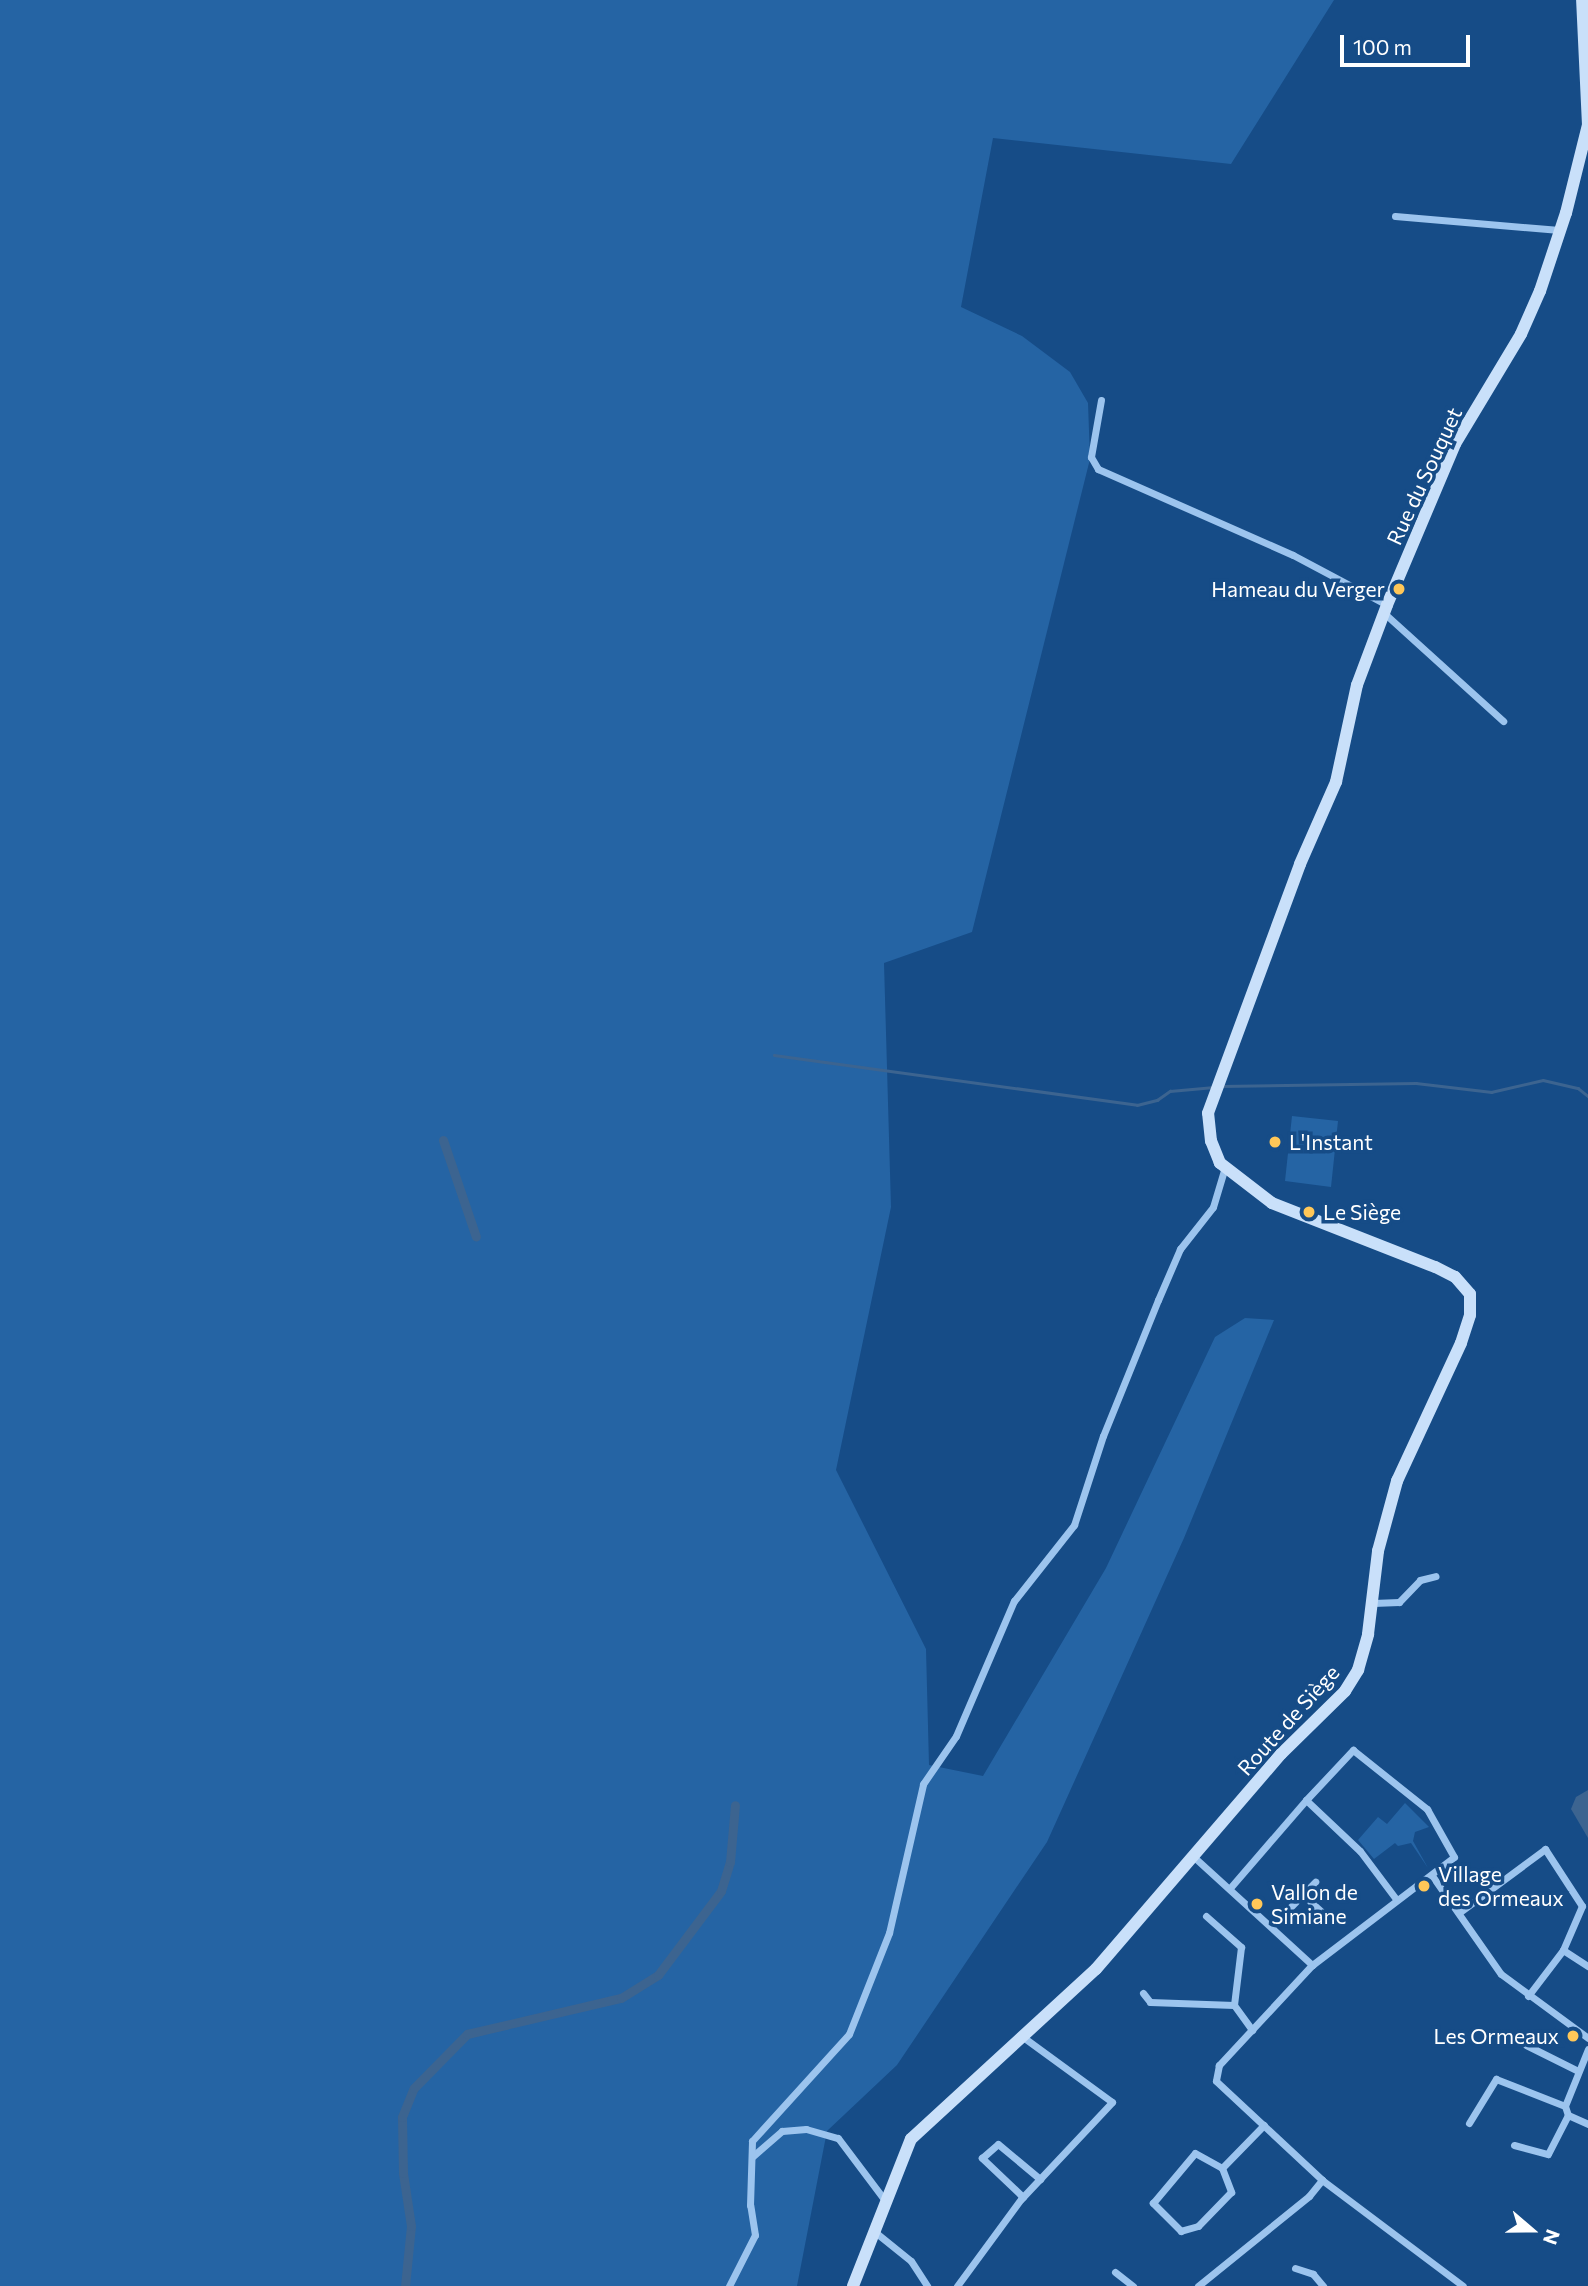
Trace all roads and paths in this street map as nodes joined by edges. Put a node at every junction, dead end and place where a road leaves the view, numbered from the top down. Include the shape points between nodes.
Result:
1 (1581, 0) edge
2 (1395, 216) dead end
3 (1559, 230) junction
4 (1101, 400) dead end
5 (1385, 609) junction
6 (1503, 721) dead end
7 (1218, 1087) joint
8 (1225, 1167) junction
9 (1436, 1576) dead end
10 (1373, 1603) junction
11 (1306, 1800) junction
12 (1195, 1857) junction
13 (1433, 1877) junction
14 (1315, 1882) dead end
15 (1230, 1888) junction
16 (1303, 1895) junction
17 (1396, 1899) junction
18 (1321, 1911) dead end
19 (1460, 1912) junction
20 (1206, 1916) dead end
21 (1272, 1926) junction
22 (1563, 1950) junction
23 (1312, 1965) junction
24 (1588, 1966) edge
25 (1143, 1993) dead end
26 (1528, 1996) junction
27 (1234, 2005) junction
28 (1252, 2030) junction
29 (1023, 2036) junction
30 (1588, 2038) edge
31 (1526, 2045) dead end
32 (1588, 2051) edge
33 (1578, 2071) junction
34 (1565, 2106) junction
35 (1568, 2115) junction
36 (1469, 2123) dead end
37 (1264, 2124) junction
38 (1588, 2124) edge
39 (1514, 2144) dead end
40 (752, 2156) junction
41 (1222, 2168) junction
42 (1040, 2179) junction
43 (1322, 2180) junction
44 (1023, 2197) junction
45 (886, 2203) junction
46 (875, 2232) junction
47 (1295, 2267) dead end
48 (1115, 2272) dead end
49 (729, 2286) edge
50 (853, 2286) edge
51 (927, 2286) edge
52 (957, 2286) edge
53 (1133, 2286) edge
54 (1198, 2286) edge
55 (1323, 2286) edge
56 (1462, 2286) edge

1 - 3 street, Rue du Souquet via 1588,125
2 - 3 street
3 - 5 street, Rue du Souquet via 1530,318 1455,444
4 - 5 street via 1091,446 1098,469 1293,555
5 - 6 street
5 - 7 street, Rue du Souquet via 1357,685 1336,782 1300,864
7 - 8 street, Route de Siège via 1208,1113 1209,1127
8 - 10 street, Route de Siège via 1272,1203 1435,1267 1455,1277 1470,1294 1470,1315 1461,1343 1397,1481 1378,1551
8 - 40 street via 1213,1207 1180,1249 1158,1300 1103,1436 1074,1525 1014,1601 956,1736 923,1784 889,1933 849,2034 752,2141
9 - 10 street via 1420,1580 1399,1602
10 - 12 street, Route de Siège via 1368,1634 1350,1684 1281,1754
11 - 13 street via 1353,1750 1432,1816 1454,1857
11 - 15 street
11 - 17 street via 1360,1851
12 - 15 street
12 - 29 street, Route de Siège via 1096,1969
13 - 17 street
13 - 19 street
14 - 16 street
15 - 21 street
16 - 18 street
16 - 21 street
17 - 23 street
19 - 22 street via 1545,1849 1582,1906
19 - 26 street via 1501,1974
20 - 27 street via 1241,1947
21 - 23 street
22 - 24 street
22 - 26 street
23 - 28 street
25 - 27 street via 1150,2002
26 - 30 street
27 - 28 street
28 - 37 street via 1219,2065 1216,2081
29 - 42 street via 1112,2102
29 - 45 street, Route de Siège via 911,2139
31 - 33 street
32 - 33 street
33 - 34 street
34 - 35 street
34 - 36 street via 1496,2079
35 - 38 street
35 - 39 street via 1548,2154
37 - 41 street
37 - 43 street
40 - 45 street via 782,2131 806,2129 838,2138
40 - 49 street via 750,2205 755,2235
41 - 41 street via 1195,2153 1156,2195 1154,2208 1181,2231 1198,2227 1231,2192
42 - 44 street
42 - 44 street via 998,2144 982,2161
43 - 54 street via 1309,2196
43 - 56 street
44 - 52 street
45 - 46 street, Route de Siège
46 - 50 street, Route de Siège
46 - 51 street via 911,2260
47 - 55 street via 1309,2272
48 - 53 street

